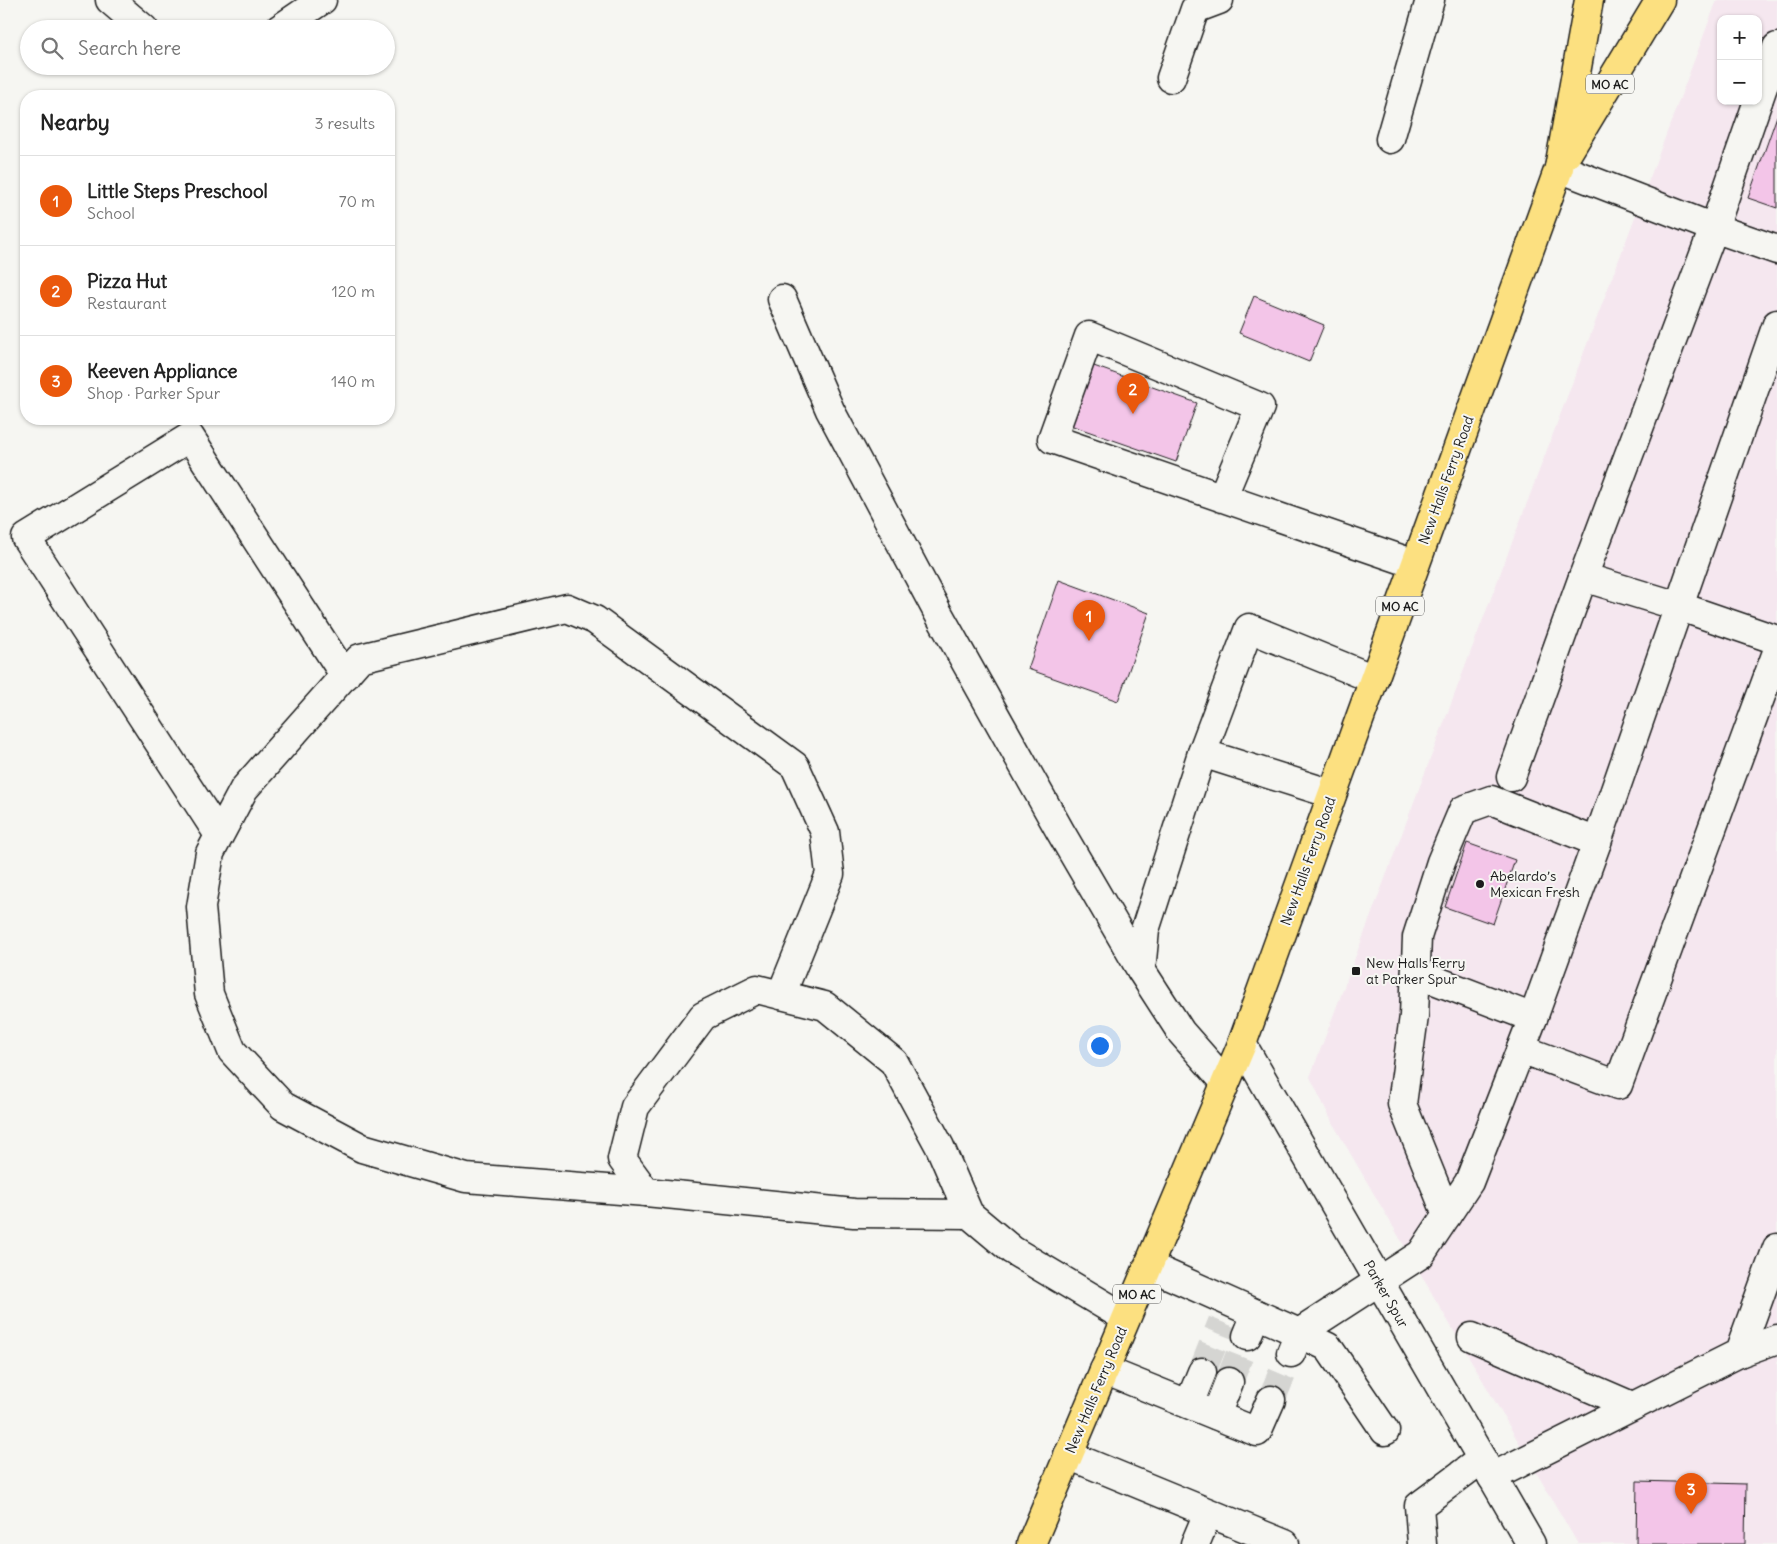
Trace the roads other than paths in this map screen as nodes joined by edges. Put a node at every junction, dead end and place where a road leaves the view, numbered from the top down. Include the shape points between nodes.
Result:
1 (110, 0) edge
2 (322, 0) edge
3 (1219, 0) edge
4 (1430, 0) edge
5 (1589, 0) edge
6 (1660, 0) edge
7 (133, 20) edge
8 (292, 20) edge
9 (1777, 47) edge
10 (1171, 78) dead end
11 (1762, 90) edge
12 (1757, 105) edge
13 (1390, 139) dead end
14 (1559, 168) junction
15 (1714, 228) junction
16 (1777, 250) edge
17 (782, 300) dead end
18 (1777, 324) edge
19 (1222, 498) junction
20 (1415, 564) junction
21 (1583, 577) junction
22 (1678, 606) junction
23 (1777, 640) edge
24 (1777, 652) edge
25 (345, 676) junction
26 (1374, 680) junction
27 (1202, 753) junction
28 (1511, 777) dead end
29 (1332, 794) junction
30 (219, 835) junction
31 (1597, 842) junction
32 (1140, 970) junction
33 (1416, 973) junction
34 (781, 995) junction
35 (1533, 1018) junction
36 (1242, 1044) junction
37 (1521, 1049) junction
38 (1225, 1082) junction
39 (646, 1192) junction
40 (969, 1214) junction
41 (1447, 1215) junction
42 (1777, 1248) edge
43 (1149, 1266) junction
44 (1379, 1282) junction
45 (1126, 1318) junction
46 (1472, 1337) dead end
47 (1777, 1339) edge
48 (1295, 1343) junction
49 (1739, 1353) junction
50 (1104, 1370) junction
51 (1202, 1372) tunnel mouth
52 (1229, 1382) tunnel mouth
53 (1271, 1400) tunnel mouth
54 (1189, 1404) junction
55 (1632, 1406) junction
56 (1216, 1415) junction
57 (1385, 1430) dead end
58 (1068, 1455) junction
59 (1487, 1468) junction
60 (1208, 1513) junction
61 (1520, 1540) edge
62 (1031, 1544) edge
63 (1195, 1544) edge
64 (1285, 1544) edge
65 (1422, 1544) edge

1 - 7 street
2 - 8 street
3 - 10 street via 1195,9
4 - 13 street
5 - 14 main road, New Halls Ferry Road / MO AC
6 - 14 main road, New Halls Ferry Road / MO AC
9 - 11 street
12 - 15 street
14 - 15 street
14 - 20 main road, New Halls Ferry Road / MO AC
15 - 16 street
15 - 21 street
17 - 32 street via 830,410 928,594
18 - 22 street
19 - 19 street via 1052,440 1089,336 1260,407
19 - 20 street
20 - 26 main road, New Halls Ferry Road / MO AC
21 - 22 street
21 - 28 street
22 - 23 street
22 - 31 street
24 - 37 street via 1618,1085
25 - 30 street via 244,789
25 - 30 street via 190,437 26,538
25 - 34 street via 360,658 567,608 595,620 794,766 825,832 830,874
26 - 27 street via 1248,628
26 - 29 main road, New Halls Ferry Road / MO AC
27 - 29 street
27 - 32 street via 1145,930
29 - 36 main road, New Halls Ferry Road / MO AC
30 - 39 street via 210,853 200,907 209,994 232,1050 283,1106 362,1148 466,1178
31 - 33 street via 1491,800 1463,810 1441,862 1417,937
31 - 35 street
32 - 38 street via 1181,1032
33 - 35 street
33 - 41 street via 1414,1016 1402,1104
34 - 39 street via 757,989 704,1016 635,1107 622,1159
34 - 40 street via 825,1006 894,1062 940,1148
35 - 37 street
36 - 38 main road, New Halls Ferry Road / MO AC
36 - 44 street, Parker Spur
37 - 41 street via 1469,1182
38 - 43 main road, New Halls Ferry Road / MO AC
39 - 40 street via 854,1213
40 - 45 street via 1012,1250
41 - 44 street via 1421,1254
42 - 49 street
43 - 45 main road, New Halls Ferry Road / MO AC
43 - 48 street via 1226,1312
44 - 48 street
44 - 59 street, Parker Spur
45 - 50 main road, New Halls Ferry Road / MO AC
46 - 55 street
47 - 49 street
48 - 57 street via 1328,1347
49 - 55 street
50 - 54 street
50 - 58 main road, New Halls Ferry Road / MO AC
51 - 54 street
52 - 56 street
53 - 56 street via 1257,1432
54 - 56 street
55 - 59 street
58 - 60 street
58 - 62 main road, New Halls Ferry Road / MO AC
59 - 61 street, Parker Spur
59 - 65 street via 1418,1506
60 - 63 street
60 - 64 street

